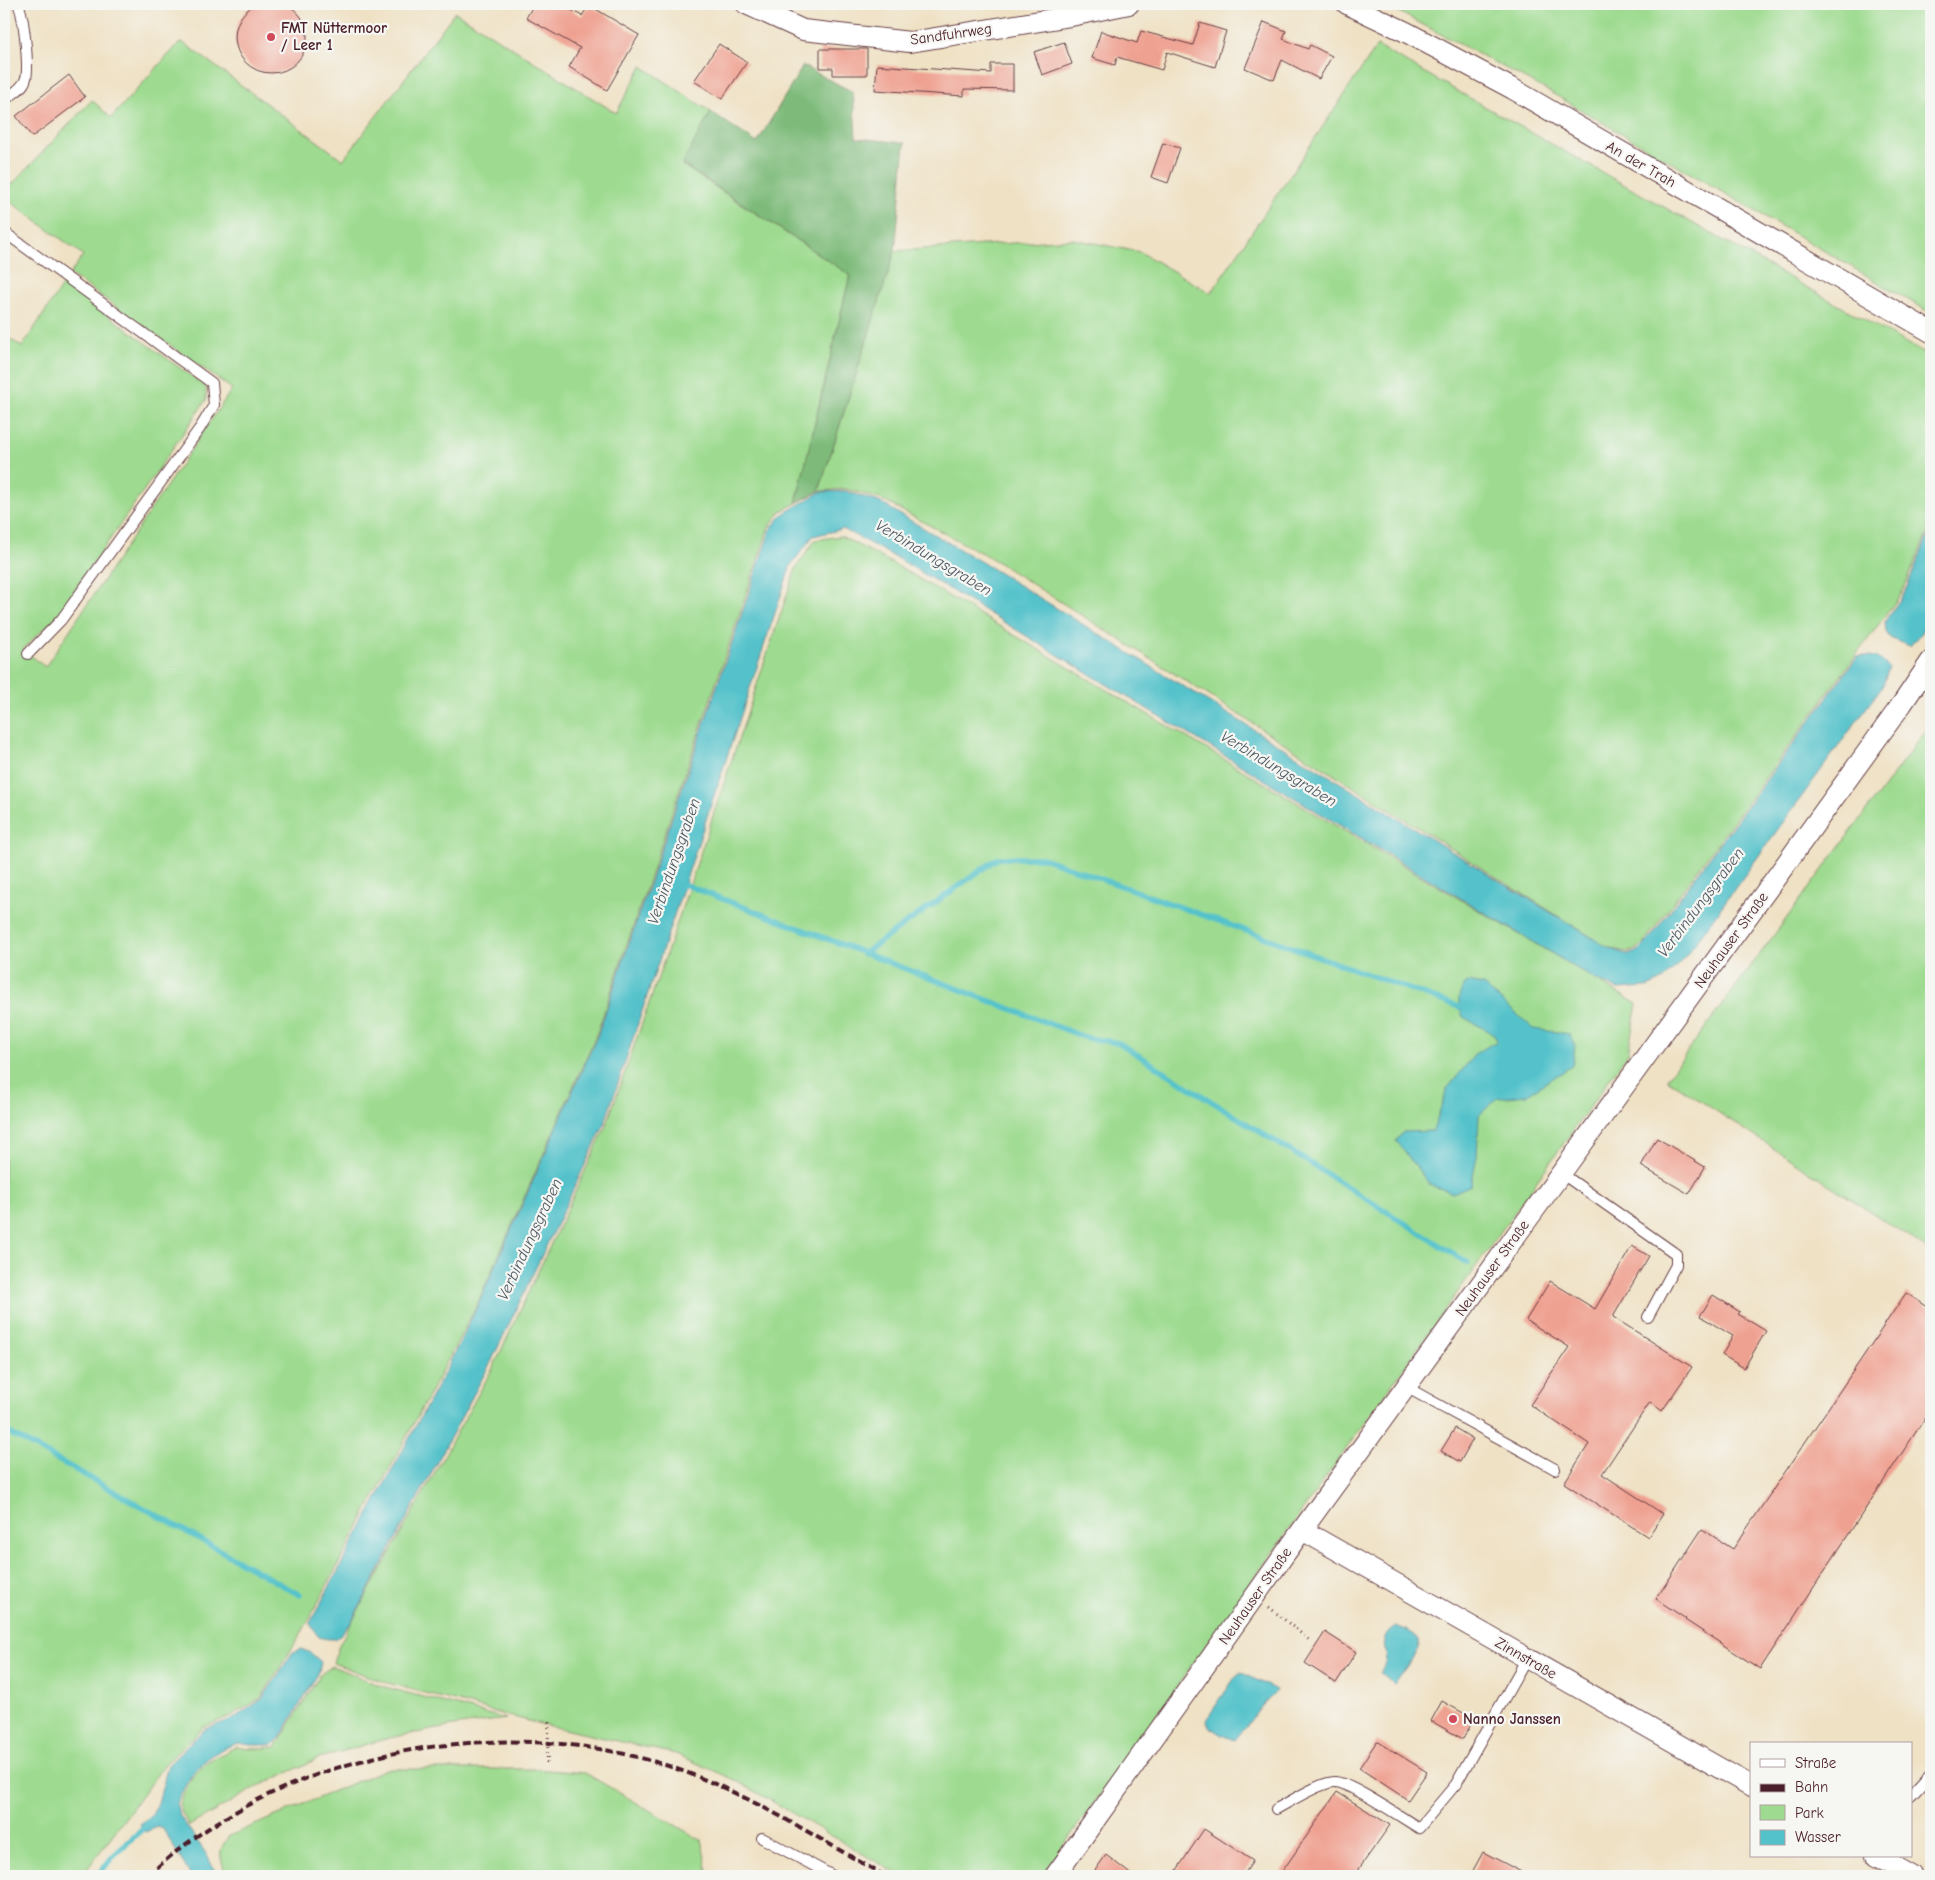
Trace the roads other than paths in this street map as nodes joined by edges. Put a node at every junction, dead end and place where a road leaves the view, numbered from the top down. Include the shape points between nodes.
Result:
1 (18, 4) edge
2 (746, 4) edge
3 (1130, 4) edge
4 (1346, 4) edge
5 (4, 100) edge
6 (4, 232) edge
7 (1931, 332) edge
8 (28, 654) dead end
9 (1931, 661) edge
10 (1562, 1173) junction
11 (1648, 1317) dead end
12 (1406, 1386) junction
13 (1555, 1469) dead end
14 (1302, 1530) junction
15 (1527, 1658) junction
16 (1931, 1773) edge
17 (1750, 1785) edge
18 (1912, 1794) edge
19 (1276, 1809) dead end
20 (762, 1838) dead end
21 (1880, 1858) edge
22 (833, 1876) edge
23 (1055, 1876) edge
24 (1912, 1876) edge

1 - 5 lane via 25,30 26,79 15,93
2 - 3 street, Sandfuhrweg via 803,30 910,42
4 - 7 street, An der Trah via 1513,89
6 - 8 lane via 212,383 214,405 61,620
9 - 10 street, Neuhauser Straße
10 - 11 lane via 1676,1254 1676,1265
10 - 12 street, Neuhauser Straße
12 - 13 lane
12 - 14 street, Neuhauser Straße
14 - 15 street, Zinnstraße
14 - 23 street, Neuhauser Straße
15 - 17 street, Zinnstraße
15 - 19 lane via 1456,1784 1419,1828 1348,1785 1335,1782 1315,1788
16 - 18 lane
20 - 22 lane
21 - 24 street

